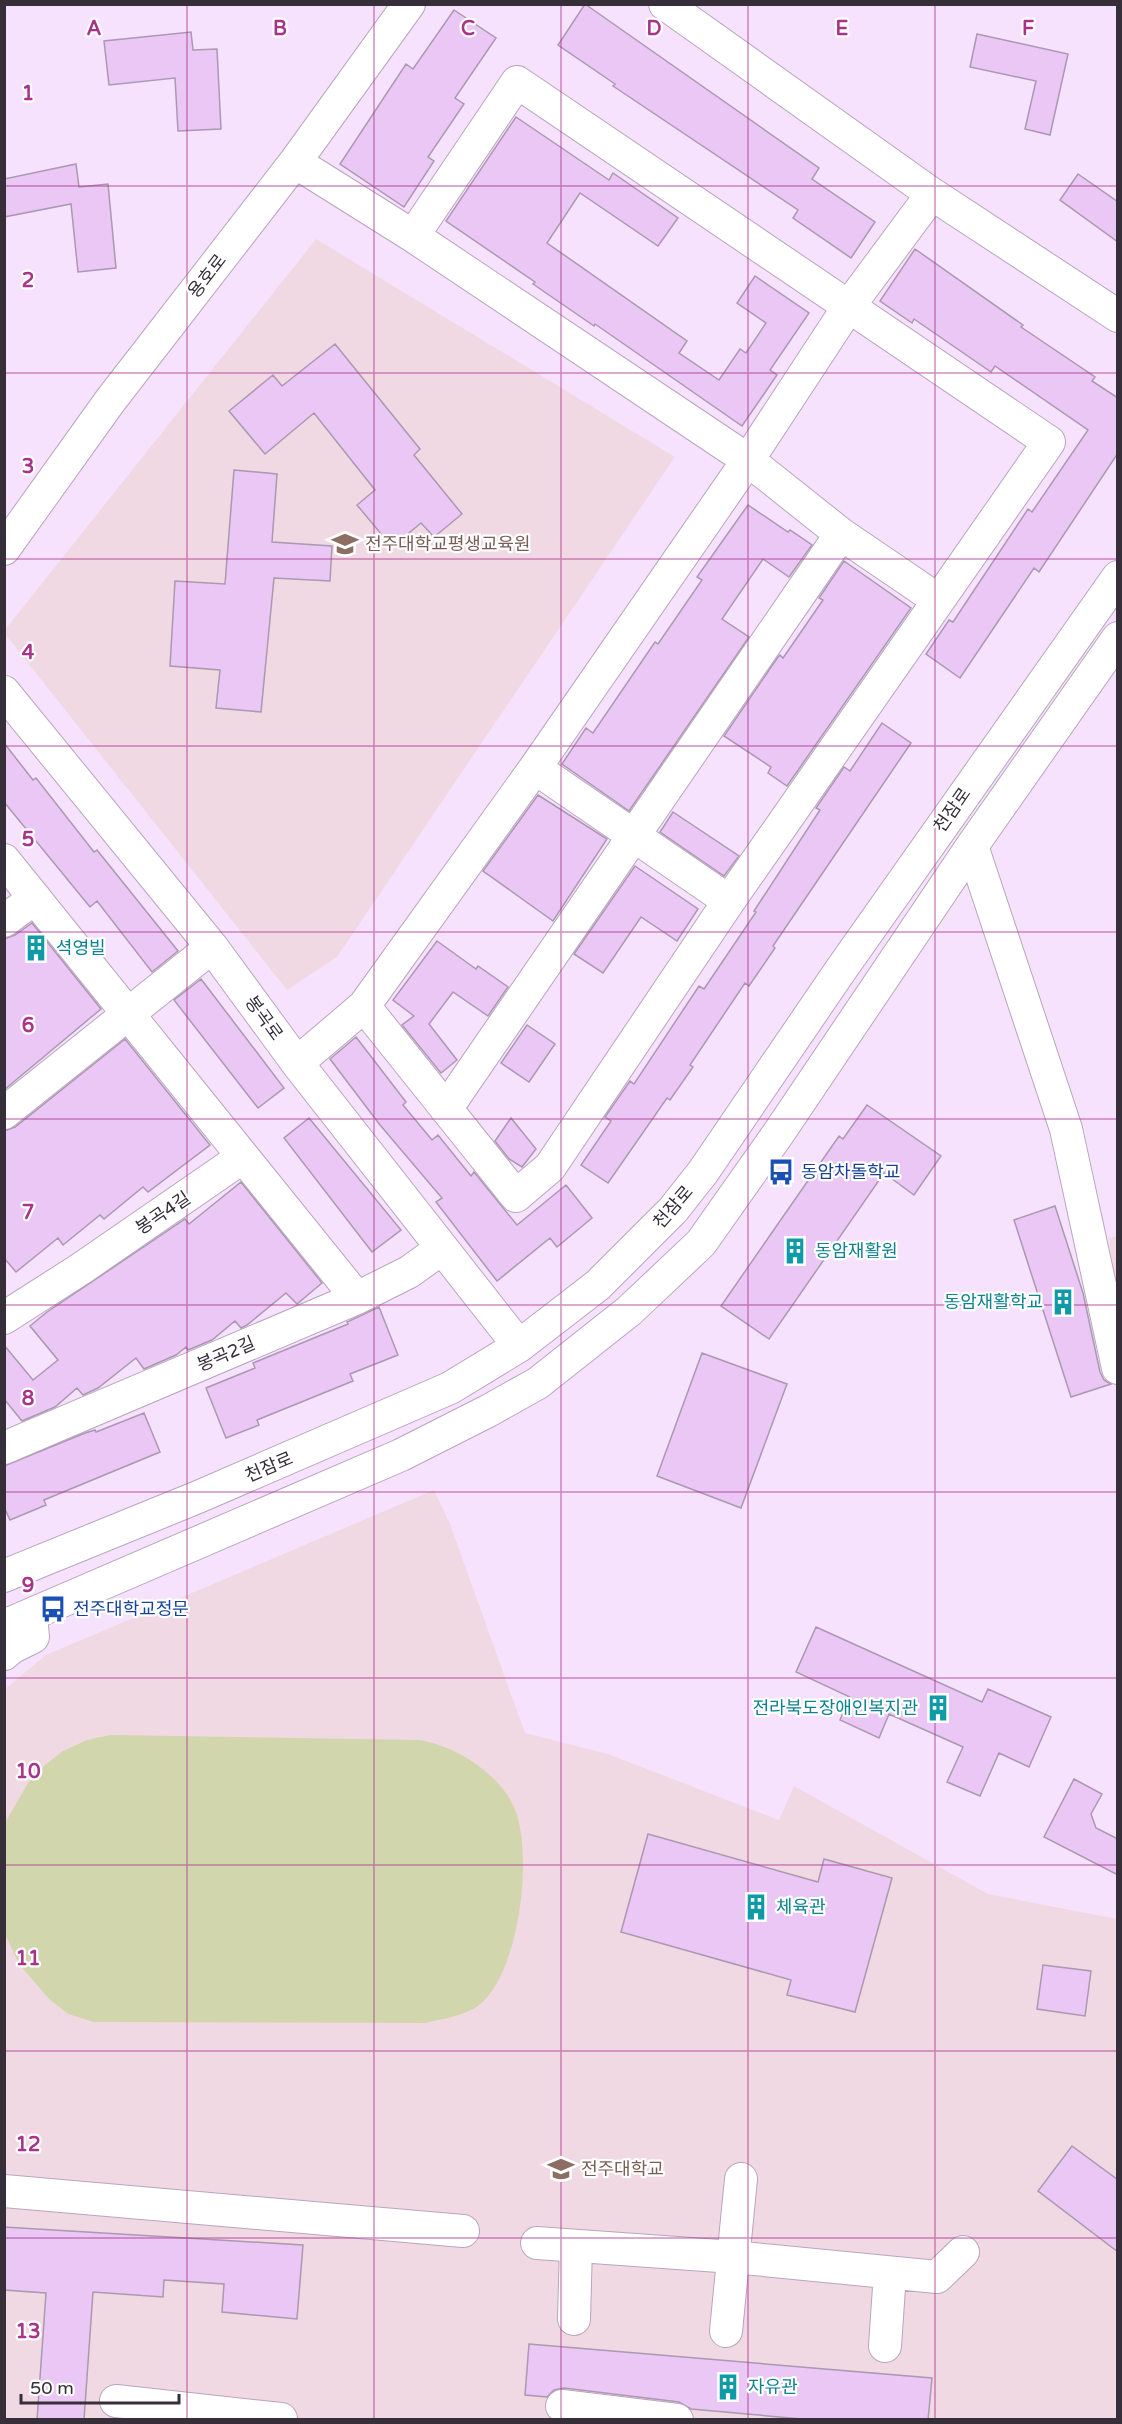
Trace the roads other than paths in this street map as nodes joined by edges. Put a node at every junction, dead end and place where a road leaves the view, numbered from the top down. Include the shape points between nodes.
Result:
1 (410, 4) edge
2 (665, 4) edge
3 (295, 162) junction
4 (932, 194) junction
5 (413, 236) junction
6 (849, 306) junction
7 (1118, 316) edge
8 (748, 460) junction
9 (842, 534) junction
10 (4, 549) edge
11 (1118, 577) edge
12 (938, 600) junction
13 (1118, 638) edge
14 (9, 705) edge
15 (535, 768) junction
16 (634, 836) junction
17 (972, 846) junction
18 (4, 860) edge
19 (35, 898) junction
20 (729, 900) junction
21 (4, 921) edge
22 (212, 947) junction
23 (364, 1006) junction
24 (129, 1013) junction
25 (297, 1063) junction
26 (446, 1108) junction
27 (4, 1113) edge
28 (243, 1157) junction
29 (441, 1249) junction
30 (357, 1298) junction
31 (4, 1318) edge
32 (519, 1346) junction
33 (1118, 1368) edge
34 (4, 1448) edge
35 (4, 1576) edge
36 (18, 1621) edge
37 (4, 1654) edge
38 (741, 2179) dead end
39 (4, 2191) edge
40 (463, 2231) dead end
41 (537, 2243) dead end
42 (576, 2246) junction
43 (963, 2252) dead end
44 (733, 2257) junction
45 (890, 2273) junction
46 (574, 2319) dead end
47 (726, 2331) dead end
48 (885, 2346) dead end
49 (116, 2401) dead end
50 (562, 2406) dead end
51 (281, 2419) edge
52 (677, 2420) edge

1 - 3 street, 용호로
2 - 4 street
3 - 5 street
3 - 10 street, 용호로 via 110,401
4 - 6 street
4 - 7 street
5 - 6 street via 517,82
5 - 8 street
6 - 8 street
6 - 12 street via 1049,442
8 - 9 street
8 - 15 street
9 - 12 street
9 - 16 street
11 - 32 street, 천잠로 via 703,1172 673,1210 605,1277
12 - 20 street
13 - 17 street, 천잠로
14 - 22 street, 봉곡로
15 - 16 street
15 - 23 street
16 - 20 street
16 - 26 street
17 - 33 street via 1066,1129
17 - 36 street, 천잠로 via 701,1243 629,1311 537,1383 430,1441
18 - 19 street
19 - 21 street
19 - 24 street
20 - 26 street via 550,1167 516,1196
22 - 24 street
22 - 25 street, 봉곡로
23 - 25 street
23 - 26 street
24 - 27 street
24 - 28 street
25 - 29 street, 봉곡로
28 - 30 street
28 - 31 street, 봉곡4길
29 - 30 street, 봉곡2길 via 409,1272
29 - 32 street, 봉곡로
30 - 34 street, 봉곡2길
32 - 35 street, 천잠로 via 450,1388 375,1422
36 - 37 street via 33,1637
38 - 44 street
39 - 40 street
41 - 42 street
42 - 44 street
42 - 46 street
43 - 45 street via 937,2277
44 - 45 street
44 - 47 street
45 - 48 street
49 - 51 street
50 - 52 street

